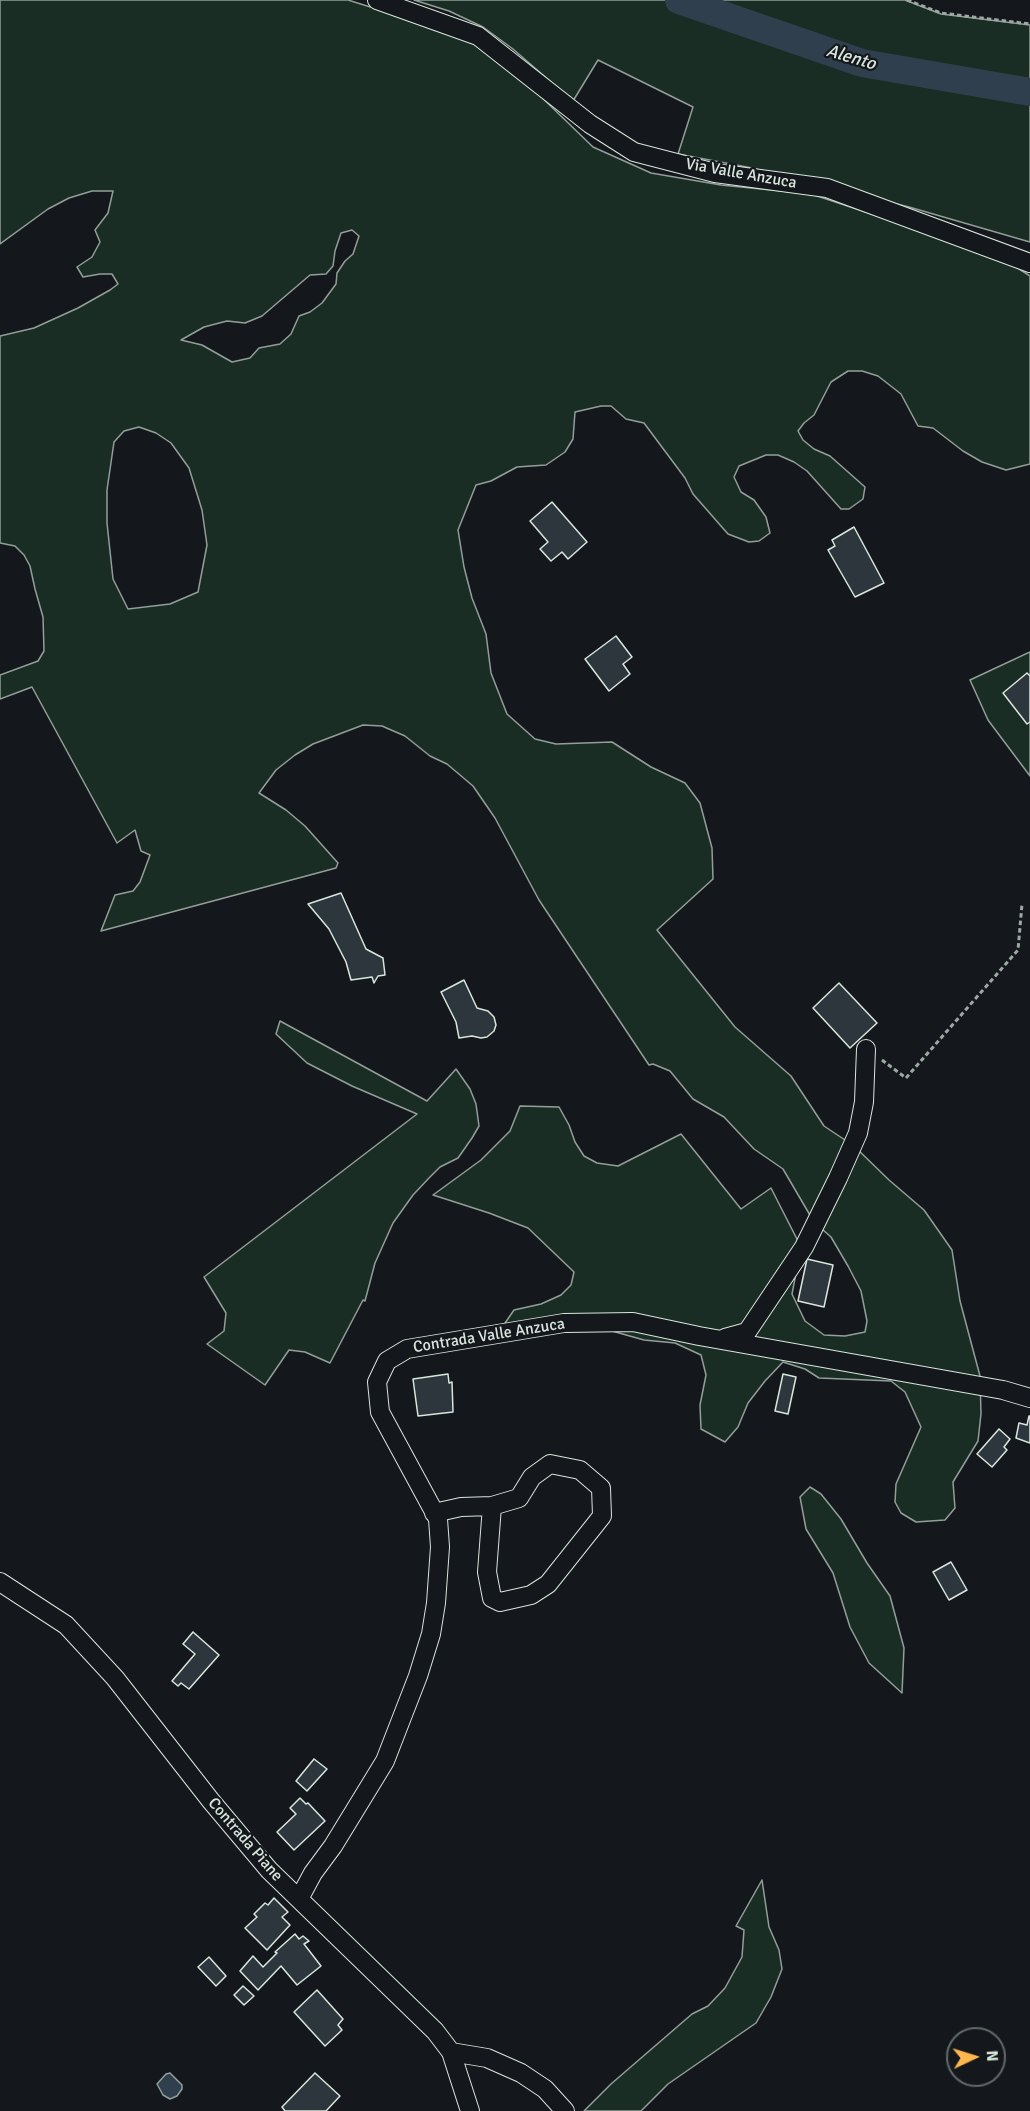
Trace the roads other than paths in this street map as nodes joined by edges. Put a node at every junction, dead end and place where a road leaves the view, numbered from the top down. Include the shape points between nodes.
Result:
1 (377, 0) edge
2 (1030, 263) edge
3 (866, 1049) road end
4 (718, 1339) junction
5 (1030, 1398) edge
6 (492, 1506) junction
7 (434, 1513) junction
8 (0, 1582) edge
9 (299, 1899) junction
10 (451, 2052) junction
11 (470, 2111) edge
12 (565, 2111) edge

1 - 2 street, Via Valle Anzuca via 478,36 590,124 633,152 715,173 827,188
3 - 4 street via 864,1102 858,1133 809,1237 747,1332
4 - 5 street, Contrada Valle Anzuca
4 - 7 street, Contrada Valle Anzuca via 633,1322 564,1323 407,1349 393,1357 377,1382 380,1412
6 - 6 street via 519,1498 532,1477 550,1464 580,1470 601,1488 602,1516 548,1584 531,1594 500,1602 492,1598 486,1572
6 - 7 street
7 - 9 street, Contrada Valle Anzuca via 440,1547 436,1603 418,1676 385,1761
8 - 9 street, Contrada Piane via 66,1625 115,1678 210,1801
9 - 10 street, Contrada Piane via 435,2031
10 - 11 street, Contrada Piane
10 - 12 street via 487,2058 521,2073 545,2089

